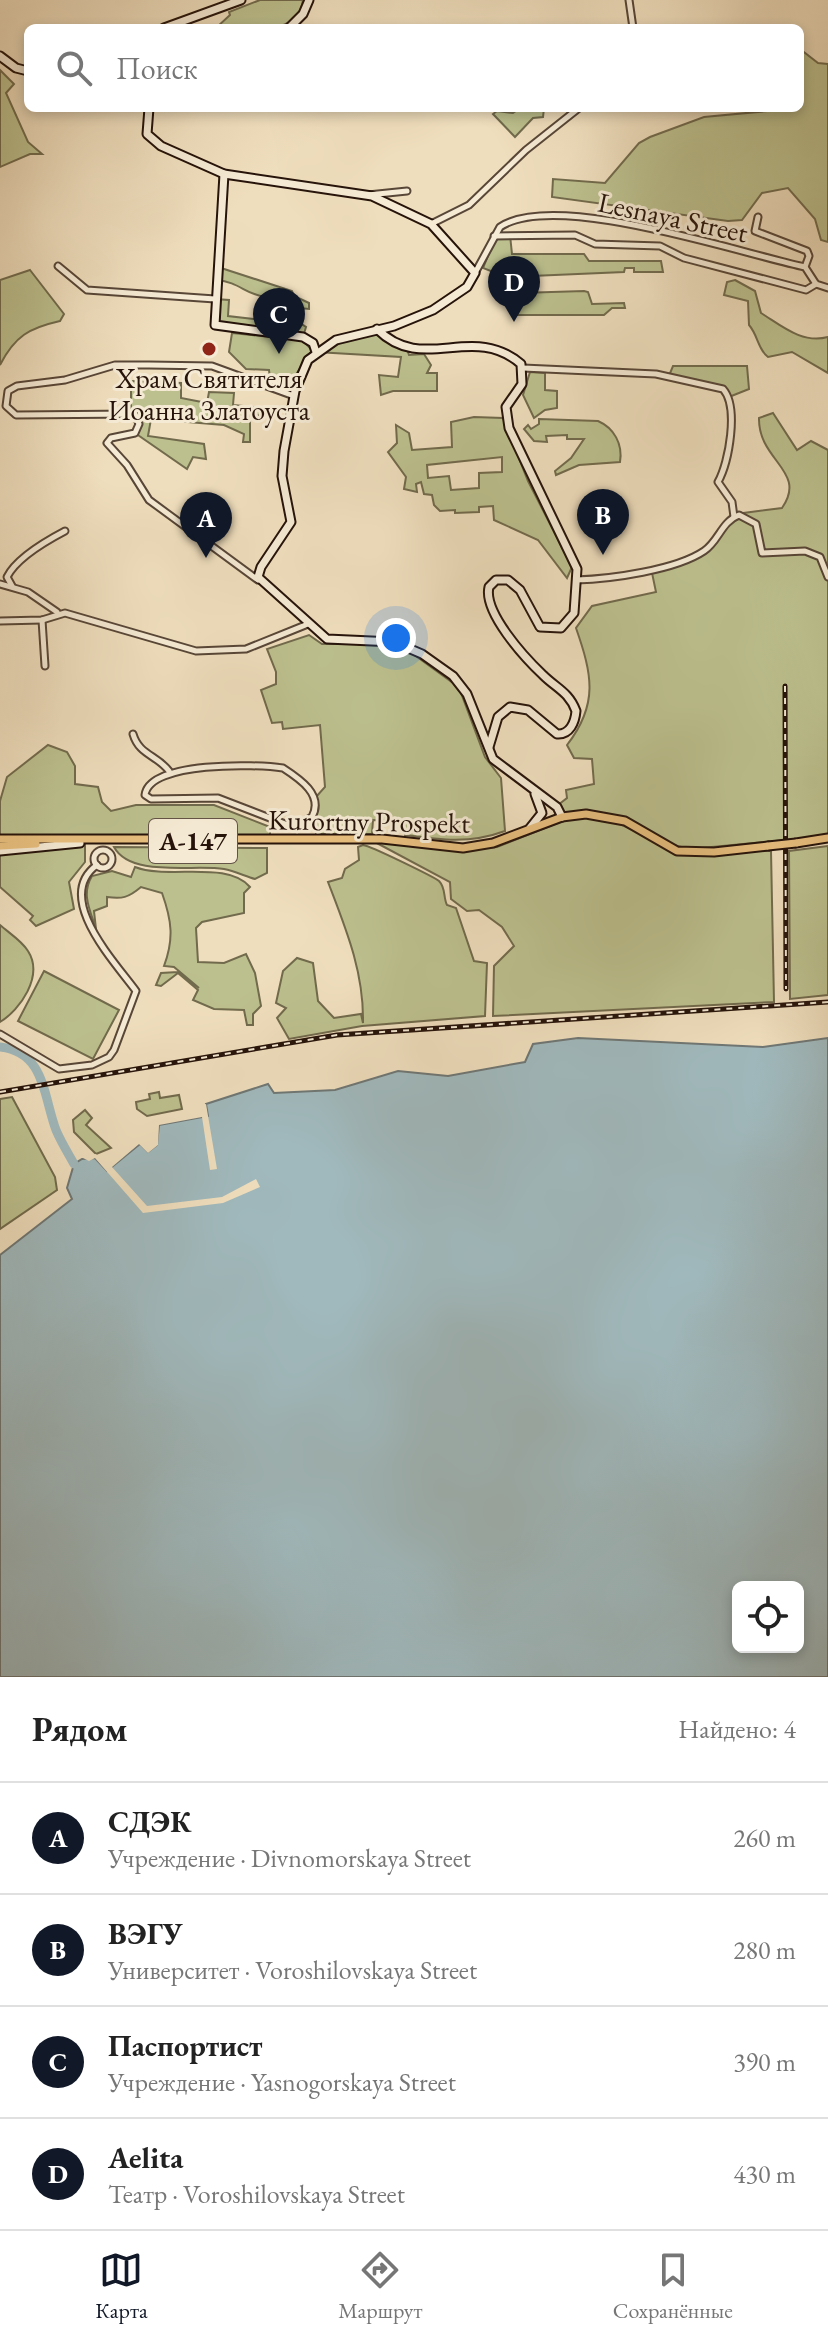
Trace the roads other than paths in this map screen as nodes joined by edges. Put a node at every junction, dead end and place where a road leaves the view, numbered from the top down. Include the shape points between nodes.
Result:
1 (241, 0) edge
2 (309, 0) edge
3 (629, 0) edge
4 (175, 24) edge
5 (293, 24) edge
6 (632, 24) edge
7 (0, 56) edge
8 (24, 70) edge
9 (148, 112) edge
10 (574, 112) edge
11 (224, 174) junction
12 (407, 191) dead end
13 (367, 195) junction
14 (758, 217) dead end
15 (431, 224) junction
16 (494, 236) junction
17 (58, 266) dead end
18 (805, 267) junction
19 (475, 273) junction
20 (816, 284) junction
21 (828, 288) edge
22 (215, 299) junction
23 (377, 329) junction
24 (316, 352) junction
25 (523, 368) junction
26 (294, 396) junction
27 (734, 517) junction
28 (65, 531) dead end
29 (828, 577) edge
30 (576, 580) junction
31 (260, 581) junction
32 (0, 584) edge
33 (12, 586) junction
34 (58, 612) junction
35 (42, 620) junction
36 (0, 621) edge
37 (308, 624) junction
38 (45, 666) dead end
39 (496, 720) junction
40 (478, 723) junction
41 (133, 734) dead end
42 (489, 747) junction
43 (169, 771) junction
44 (532, 789) junction
45 (562, 817) junction
46 (287, 828) junction
47 (528, 830) junction
48 (828, 838) edge
49 (0, 839) edge
50 (290, 841) junction
51 (83, 842) junction
52 (105, 846) junction
53 (0, 848) edge
54 (97, 865) junction
55 (0, 1034) edge

1 - 4 street
2 - 5 street
3 - 6 street
7 - 8 street
9 - 11 street via 146,130 152,141
10 - 15 street via 469,205
11 - 13 street
11 - 22 street
12 - 13 street
13 - 15 street
14 - 18 street via 755,231 763,237 807,251
15 - 19 street
16 - 18 street, Lesnaya Street via 511,222 548,215 642,225
16 - 19 street
16 - 20 street, Lesnaya Street via 575,235 595,244 660,246 755,279 806,290
17 - 22 street via 87,290
18 - 20 street
19 - 23 street via 467,287 433,310
20 - 21 street, Lesnaya Street
22 - 24 street via 213,321 218,327 303,337
23 - 24 street via 336,340
23 - 25 street via 423,351 498,347
24 - 26 street via 302,370
25 - 27 street via 656,374 727,392 730,446 718,482 732,502
25 - 30 street via 522,384 509,401 506,419 574,560
26 - 31 street via 282,476 291,522 261,567
26 - 31 street via 212,366 115,365 8,391 6,406 16,415 135,414 135,433 107,443 143,494
27 - 29 street via 748,517 756,524 762,553 813,553
27 - 30 street via 710,547 692,557
28 - 33 street via 11,570 7,577
30 - 39 street via 574,613 553,630 535,623 513,583 502,578 489,587 490,609 531,663 567,693 576,711 572,726 562,735 523,707 510,707
31 - 37 street
32 - 33 street
33 - 34 street
34 - 35 street
34 - 37 street via 196,651 246,649
35 - 36 street
35 - 38 street
37 - 40 street via 335,641 407,646 458,680
39 - 40 street via 484,727
39 - 42 street
40 - 42 street
41 - 43 street via 142,752
42 - 44 street via 503,769
43 - 46 street, Kurortny Prospekt via 145,788 146,797 218,798
43 - 46 street, Kurortny Prospekt via 286,770 310,789 315,810 300,825
44 - 45 street
44 - 47 street via 542,813
45 - 47 main road, Kurortny Prospekt / А-147
45 - 48 main road, Kurortny Prospekt / А-147, bridge via 607,815 677,851
46 - 50 street
47 - 50 main road, Kurortny Prospekt / А-147 via 463,848 382,839
49 - 51 main road, Kurortny Prospekt / А-147
50 - 52 main road, Kurortny Prospekt / А-147
51 - 52 main road, Kurortny Prospekt / А-147
51 - 53 main road, Kurortny Prospekt / А-147
52 - 54 street via 96,854
52 - 54 street via 110,864
54 - 55 street via 86,872 82,884 88,923 136,991 114,1050 92,1065 59,1069

